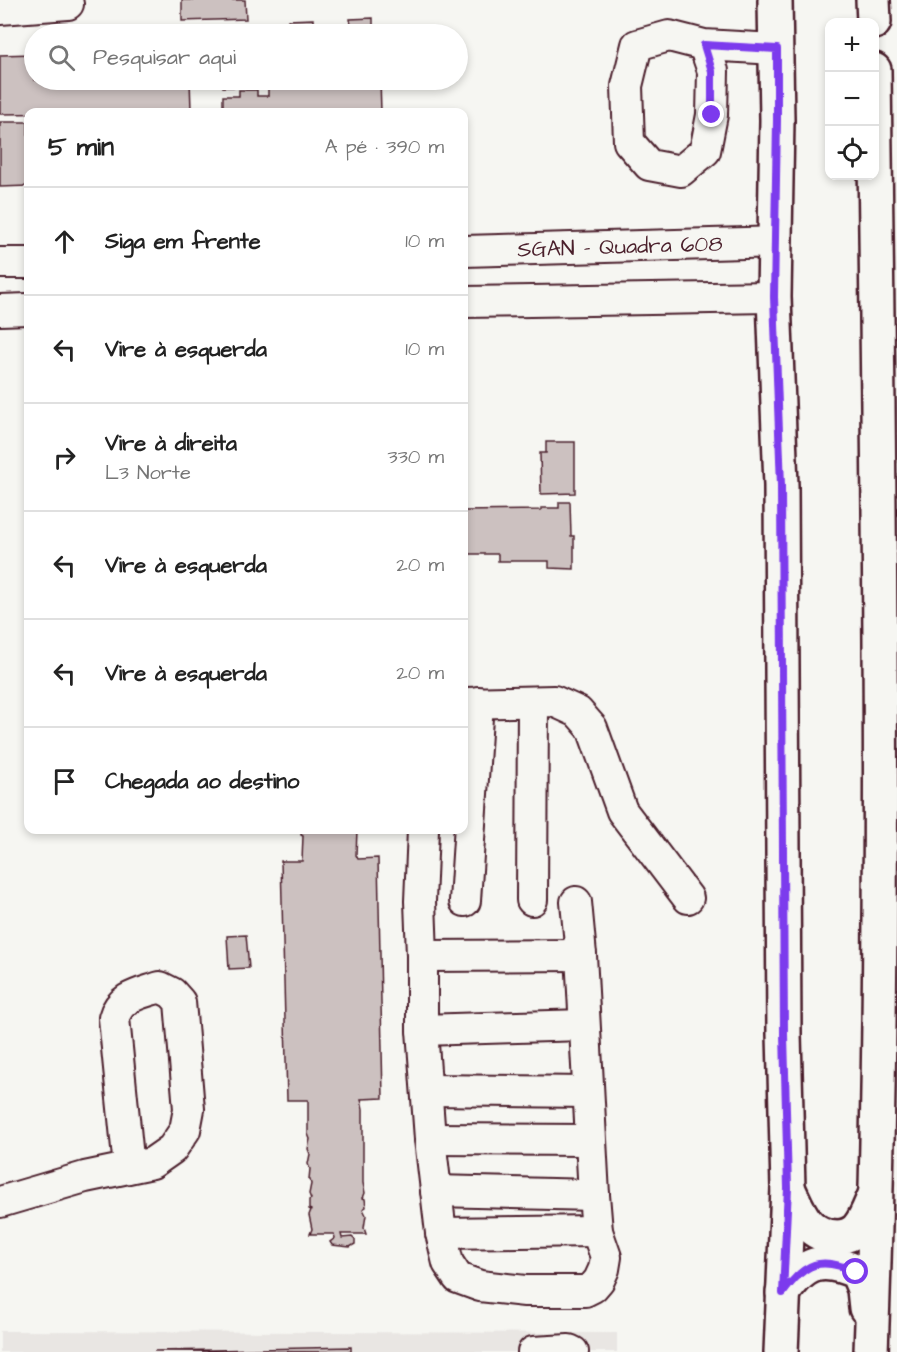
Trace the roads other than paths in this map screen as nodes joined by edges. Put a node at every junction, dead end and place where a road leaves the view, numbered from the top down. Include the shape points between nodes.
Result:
1 (775, 0) edge
2 (68, 4) dead end
3 (0, 9) edge
4 (704, 45) dead end
5 (777, 49) junction
6 (874, 72) edge
7 (776, 242) junction
8 (468, 251) edge
9 (0, 263) edge
10 (24, 263) edge
11 (774, 297) junction
12 (468, 302) edge
13 (24, 309) edge
14 (0, 310) edge
15 (889, 668) edge
16 (533, 702) junction
17 (471, 703) edge
18 (468, 802) edge
19 (423, 834) edge
20 (467, 834) edge
21 (688, 898) dead end
22 (532, 900) dead end
23 (465, 901) dead end
24 (576, 902) dead end
25 (581, 955) junction
26 (422, 956) junction
27 (584, 1025) junction
28 (422, 1030) junction
29 (428, 1090) junction
30 (588, 1092) junction
31 (430, 1139) junction
32 (590, 1140) junction
33 (129, 1168) junction
34 (788, 1188) junction
35 (436, 1191) junction
36 (877, 1192) junction
37 (594, 1195) junction
38 (0, 1202) edge
39 (597, 1231) junction
40 (441, 1233) junction
41 (783, 1293) junction
42 (533, 1352) edge
43 (573, 1352) edge
44 (781, 1352) edge
45 (871, 1352) edge

1 - 5 main road
2 - 3 street
4 - 5 street
5 - 7 main road
6 - 15 main road
7 - 8 street, SGAN - Quadra 608
7 - 11 main road
9 - 10 street
11 - 12 street
11 - 34 main road via 781,486
13 - 14 street
15 - 36 main road
16 - 17 street
16 - 21 street via 554,701 578,712 592,728 622,811
16 - 22 street
17 - 18 street
19 - 26 street
20 - 23 street
24 - 25 street
25 - 26 street
25 - 27 street
26 - 28 street
27 - 28 street
27 - 30 street
28 - 29 street
29 - 30 street
29 - 31 street
30 - 32 street
31 - 32 street
31 - 35 street
32 - 37 street
33 - 33 street via 114,1018 126,999 160,987 180,1002 189,1109 185,1130 172,1149 152,1163
33 - 38 street
34 - 36 main road via 806,1224 815,1232 839,1237 857,1229
34 - 41 main road
35 - 37 street
35 - 40 street
36 - 45 main road
37 - 39 street
39 - 40 street
39 - 40 street via 606,1257 604,1269 593,1287 585,1291 525,1291 480,1286 458,1278 448,1263
41 - 44 main road
41 - 45 main road via 794,1277 810,1265 827,1263 856,1272 864,1289
42 - 43 street

